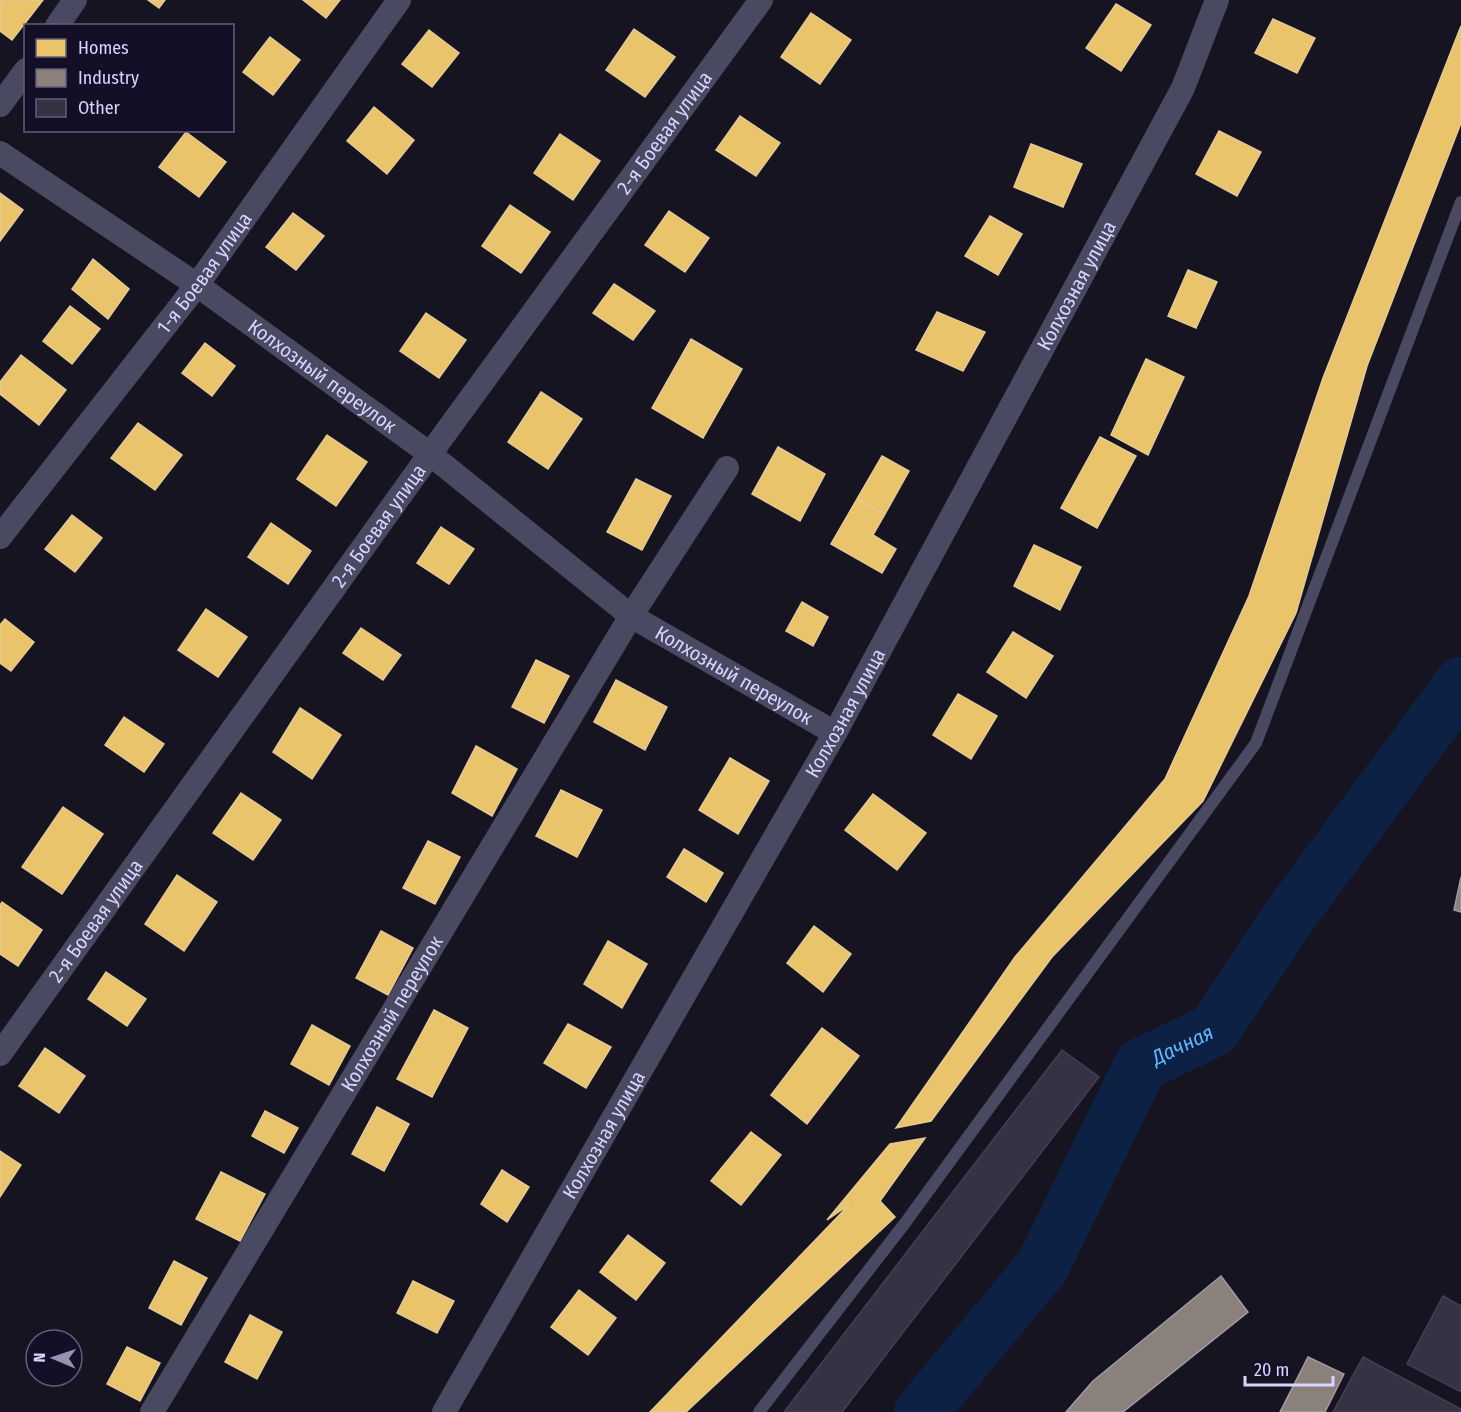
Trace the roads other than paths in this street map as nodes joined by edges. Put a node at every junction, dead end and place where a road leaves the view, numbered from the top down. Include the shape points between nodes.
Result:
1 (75, 0) edge
2 (399, 0) edge
3 (761, 0) edge
4 (1216, 0) edge
5 (58, 24) edge
6 (24, 73) edge
7 (0, 105) edge
8 (0, 153) edge
9 (1461, 201) edge
10 (197, 285) junction
11 (430, 454) junction
12 (727, 468) dead end
13 (0, 537) edge
14 (631, 616) junction
15 (835, 733) junction
16 (0, 1054) edge
17 (152, 1412) edge
18 (444, 1412) edge
19 (759, 1412) edge

1 - 5 street
2 - 10 street, 1-я Боевая улица
3 - 11 street, 2-я Боевая улица
4 - 15 street, Колхозная улица via 1184,88
6 - 7 street
8 - 10 street, Колхозный переулок
9 - 19 lane via 1256,743 905,1223
10 - 11 street, Колхозный переулок
10 - 13 street, 1-я Боевая улица
11 - 14 street, Колхозный переулок
11 - 16 street, 2-я Боевая улица
12 - 14 street, Колхозный переулок
14 - 15 street, Колхозный переулок
14 - 17 street, Колхозный переулок
15 - 18 street, Колхозная улица

